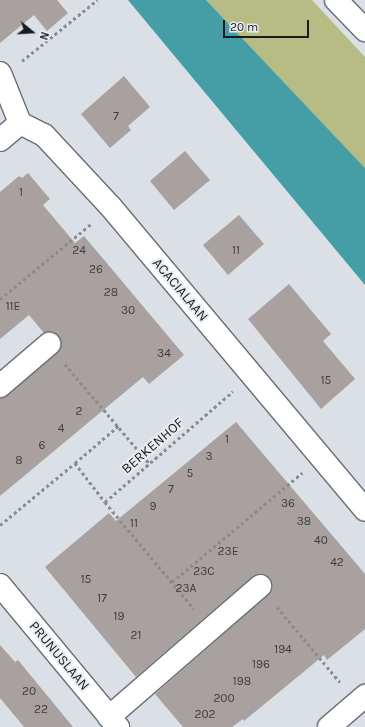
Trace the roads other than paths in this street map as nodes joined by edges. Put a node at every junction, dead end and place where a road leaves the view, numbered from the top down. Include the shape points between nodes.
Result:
1 (336, 0) edge
2 (365, 30) edge
3 (1, 75) edge
4 (20, 124) junction
5 (0, 140) edge
6 (49, 344) road end
7 (0, 386) edge
8 (365, 510) edge
9 (0, 585) edge
10 (260, 586) road end
11 (361, 699) edge
12 (114, 722) edge
13 (329, 727) edge

1 - 2 street
3 - 4 street
4 - 5 street
4 - 8 street, ACACIALAAN via 44,135 111,207
6 - 7 street
9 - 12 street, PRUNUSLAAN
10 - 12 street via 210,628
11 - 13 street

